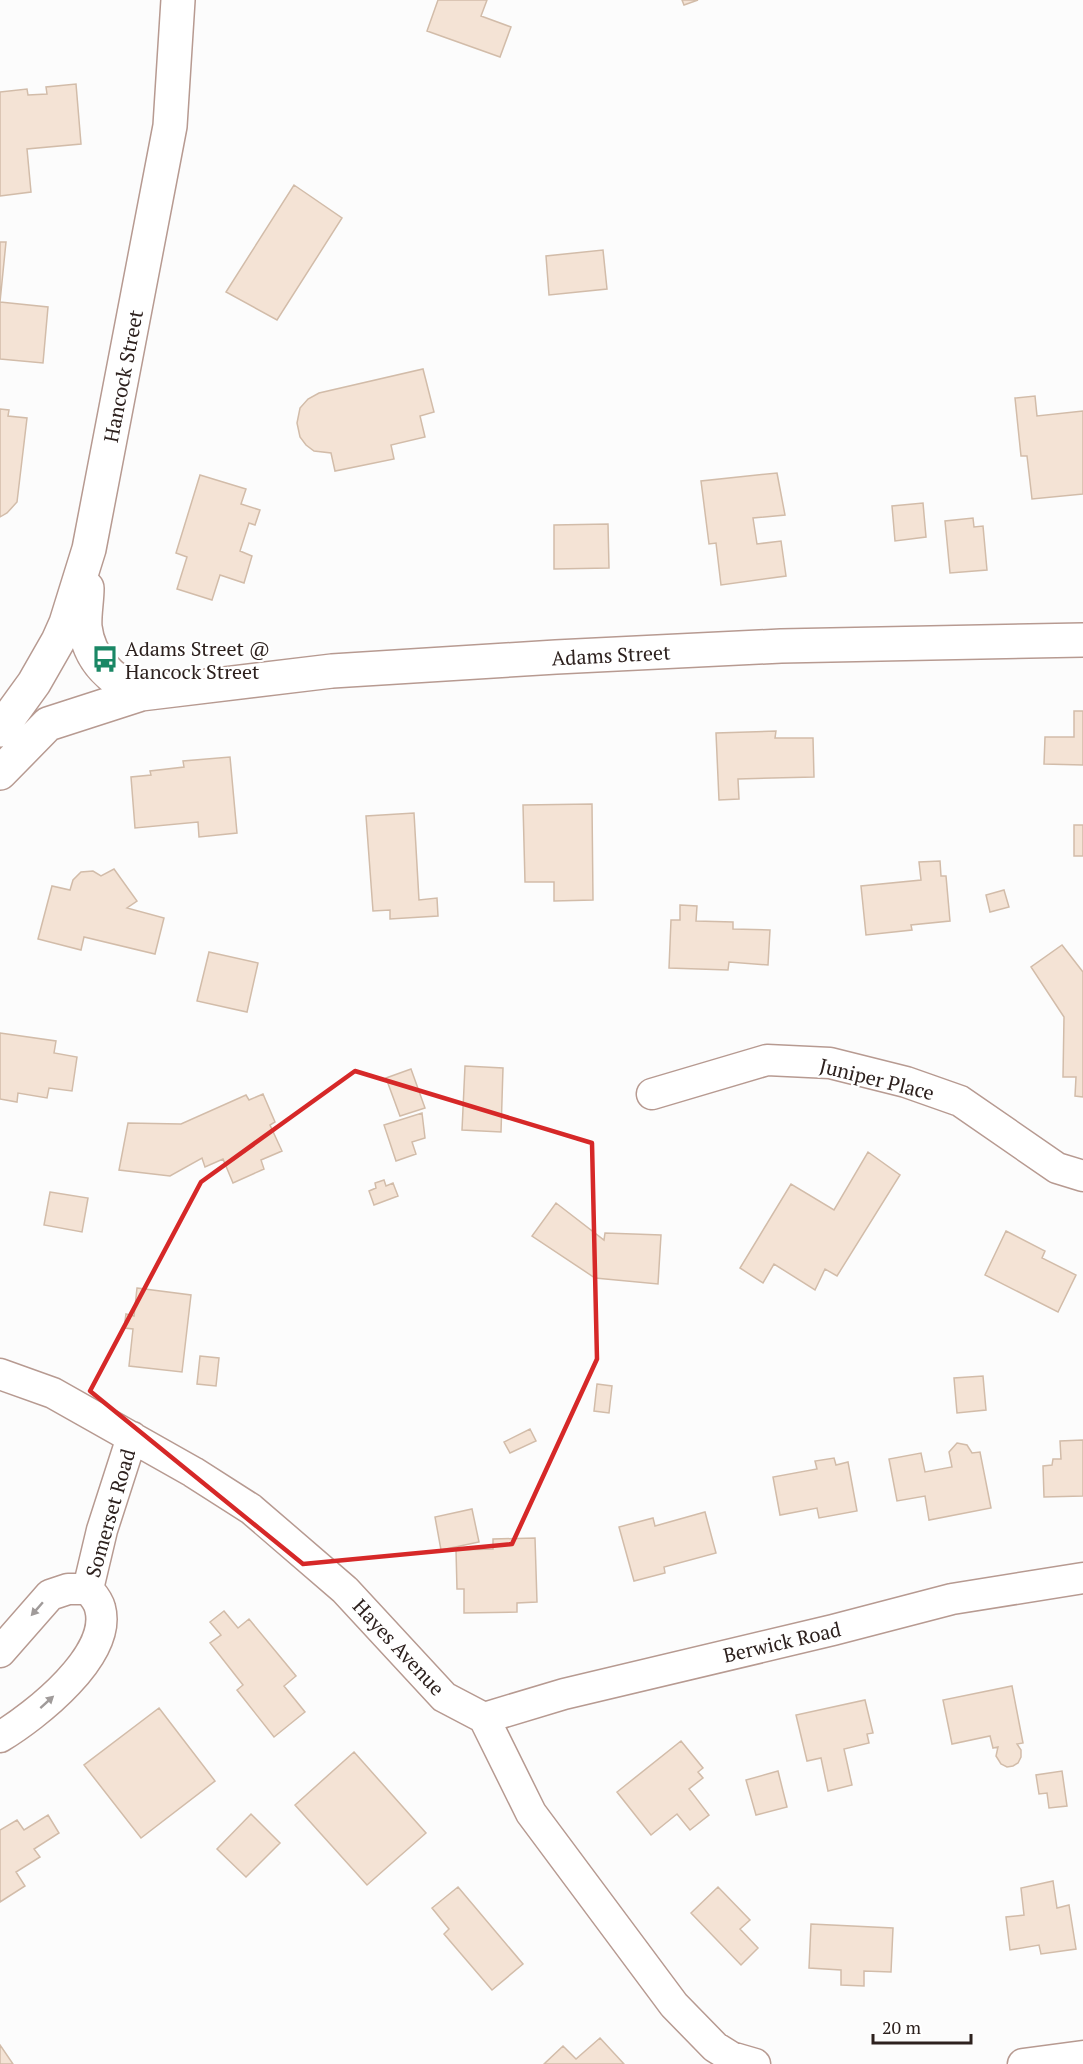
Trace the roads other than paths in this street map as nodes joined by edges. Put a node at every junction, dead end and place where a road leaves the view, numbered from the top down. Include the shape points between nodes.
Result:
1 (178, 0) edge
2 (89, 549) junction
3 (1083, 640) edge
4 (141, 694) junction
5 (0, 730) edge
6 (0, 773) edge
7 (652, 1094) dead end
8 (1083, 1176) edge
9 (0, 1374) edge
10 (132, 1437) junction
11 (1083, 1578) edge
12 (87, 1589) junction
13 (0, 1652) edge
14 (484, 1718) junction
15 (0, 1737) edge
16 (1083, 2055) edge
17 (739, 2062) edge
18 (1023, 2064) edge

1 - 2 main road, Hancock Street via 170,126
2 - 4 main road via 86,627 96,660 121,685
2 - 5 main road, Hancock Street via 58,641
3 - 4 main road, Adams Street via 781,646 556,657 332,671
4 - 6 main road, Adams Street via 48,724
7 - 8 street, Juniper Place via 767,1060 830,1063 906,1082 960,1101 1057,1168
9 - 10 street, Hayes Avenue via 53,1393
10 - 12 street, Somerset Road
10 - 14 street, Hayes Avenue via 251,1509 345,1590 444,1697
11 - 14 street, Berwick Road via 952,1599 564,1694
12 -> 13 street, Somerset Road via 68,1589 50,1595
15 -> 12 street, Somerset Road via 42,1708 88,1656 101,1623 101,1610
14 - 17 street via 531,1813 674,2005 715,2047
16 - 18 street

